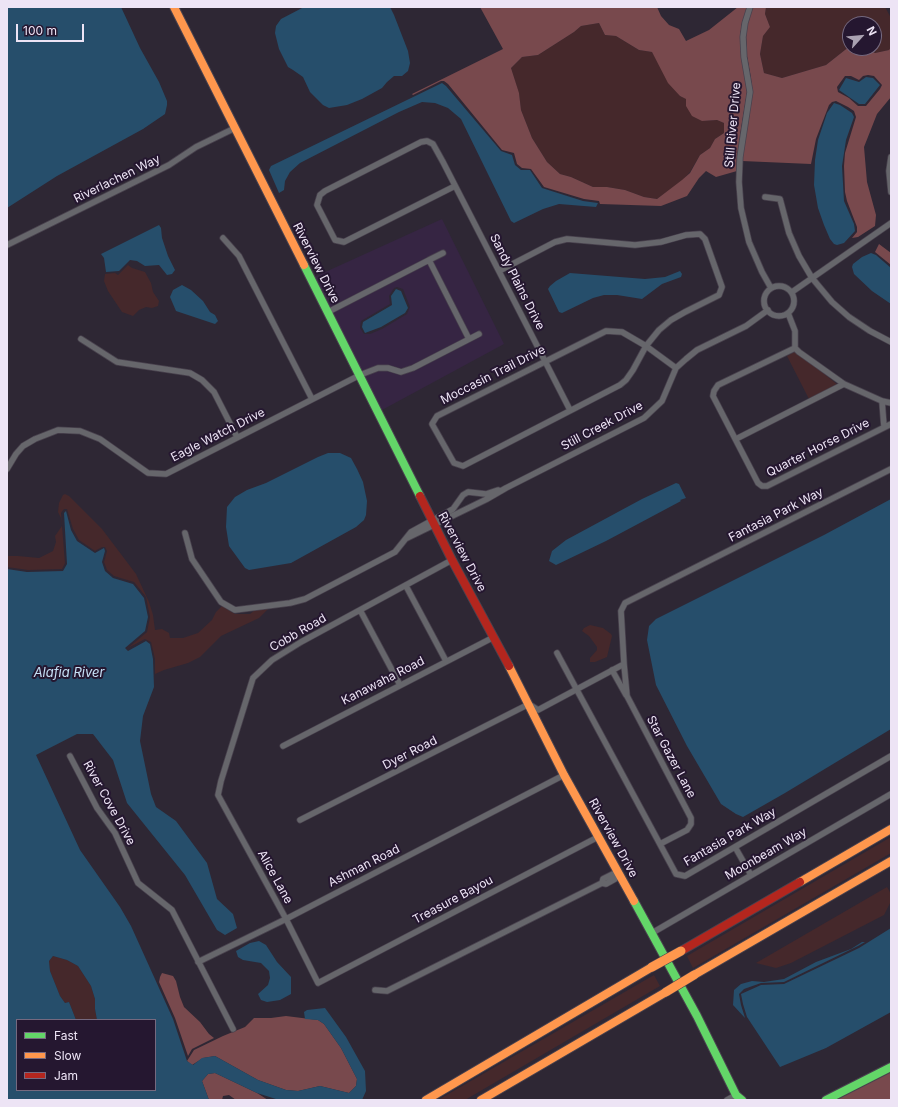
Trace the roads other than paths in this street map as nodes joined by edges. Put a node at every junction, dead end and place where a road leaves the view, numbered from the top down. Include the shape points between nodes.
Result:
1 (174, 7) edge
2 (750, 7) edge
3 (235, 128) junction
4 (891, 156) edge
5 (455, 186) junction
6 (891, 192) edge
7 (765, 197) dead end
8 (891, 223) edge
9 (223, 238) dead end
10 (7, 245) edge
11 (442, 253) dead end
12 (429, 260) junction
13 (499, 271) junction
14 (812, 278) junction
15 (771, 288) junction
16 (792, 292) junction
17 (768, 310) junction
18 (328, 312) junction
19 (788, 313) junction
20 (479, 334) dead end
21 (81, 339) dead end
22 (469, 339) junction
23 (891, 342) edge
24 (646, 346) junction
25 (795, 348) junction
26 (545, 361) junction
27 (676, 368) junction
28 (360, 375) junction
29 (844, 384) junction
30 (312, 399) junction
31 (882, 401) junction
32 (891, 403) edge
33 (570, 410) junction
34 (891, 424) edge
35 (884, 427) junction
36 (237, 437) junction
37 (736, 439) junction
38 (7, 469) edge
39 (891, 469) edge
40 (506, 488) junction
41 (474, 492) junction
42 (477, 504) junction
43 (433, 522) junction
44 (184, 533) dead end
45 (452, 560) junction
46 (406, 586) junction
47 (360, 610) junction
48 (494, 637) junction
49 (557, 653) dead end
50 (446, 661) junction
51 (624, 664) junction
52 (612, 670) junction
53 (400, 685) junction
54 (576, 690) junction
55 (627, 696) junction
56 (529, 704) junction
57 (283, 746) dead end
58 (70, 756) dead end
59 (891, 756) edge
60 (564, 775) junction
61 (221, 781) joint
62 (891, 794) edge
63 (300, 820) dead end
64 (891, 829) edge
65 (598, 837) junction
66 (660, 844) junction
67 (735, 847) junction
68 (891, 861) edge
69 (618, 875) junction
70 (751, 875) junction
71 (286, 919) junction
72 (652, 933) junction
73 (198, 962) junction
74 (318, 983) joint
75 (376, 990) dead end
76 (233, 1029) dead end
77 (891, 1067) edge
78 (739, 1098) edge
79 (426, 1100) edge
80 (481, 1100) edge
81 (727, 1100) edge
82 (826, 1100) edge

1 - 3 main road, Riverview Drive
2 - 15 street, Still River Drive via 743,37 750,92 740,157 739,182 741,208 750,242
3 - 10 street, Riverlachen Way via 196,147 170,165
3 - 18 main road, Riverview Drive
4 - 6 street
5 - 5 street, Sandy Plains Drive via 344,242 335,240 317,205 320,195 325,191 427,141 433,144
5 - 13 street, Sandy Plains Drive
7 - 14 street via 780,199 789,233
8 - 14 street
9 - 30 street via 239,256
11 - 12 street
12 - 18 street
12 - 22 street
13 - 24 street, Moccasin Trail Drive via 555,242 566,239 635,245 700,234 705,239 722,287 719,295 671,320
13 - 26 street, Sandy Plains Drive
14 - 16 street
14 - 23 street via 832,302 849,317
15 - 16 street via 784,286
15 - 17 street via 765,296 765,306
16 - 19 street via 794,301
17 - 19 street via 779,316
17 - 27 street, Still Creek Drive via 746,326 697,350
18 - 28 main road, Riverview Drive
19 - 25 street via 795,331
20 - 22 street, Eagle Watch Drive
21 - 36 street via 117,362 190,373 202,380 214,392
22 - 28 street, Eagle Watch Drive via 401,372 378,368
24 - 26 street, Moccasin Trail Drive via 622,332 606,331
24 - 27 street, Moccasin Trail Drive
24 - 33 street, Moccasin Trail Drive via 623,383
25 - 29 street
25 - 37 street, Quarter Horse Drive via 718,385 714,391 713,396
26 - 33 street, Sandy Plains Drive
26 - 33 street, Moccasin Trail Drive via 437,416 432,424 454,463 463,466
27 - 40 street, Still Creek Drive via 662,401 644,418
28 - 30 street, Eagle Watch Drive
28 - 43 main road, Riverview Drive
29 - 31 street
29 - 37 street
30 - 36 street, Eagle Watch Drive
31 - 32 street
31 - 35 street
34 - 35 street, Quarter Horse Drive
35 - 37 street, Quarter Horse Drive via 767,486 758,483
36 - 38 street, Eagle Watch Drive via 166,474 148,473 93,436 80,431 58,430 23,446
39 - 51 street, Fantasia Park Way via 625,603 621,611
40 - 41 street, Still Creek Drive via 486,494
40 - 42 street, Still Creek Drive
41 - 42 street
41 - 43 street via 463,495 453,509
42 - 43 street, Still Creek Drive
43 - 44 street via 407,538 395,552 305,599 235,610 221,602 192,559
43 - 45 main road, Riverview Drive
45 - 46 street, Cobb Road
45 - 48 main road, Riverview Drive
46 - 47 street, Cobb Road
46 - 50 street
47 - 53 street
47 - 61 street, Cobb Road via 272,660 254,678
48 - 50 street, Kanawaha Road
48 - 56 main road, Riverview Drive
49 - 54 street, Fantasia Park Way
50 - 53 street, Kanawaha Road
51 - 52 street
51 - 55 street, Star Gazer Lane
52 - 54 street
52 - 55 street
53 - 57 street, Kanawaha Road
54 - 56 street via 538,710
54 - 66 street, Fantasia Park Way
55 - 66 street, Star Gazer Lane via 691,818 687,830
56 - 60 main road, Riverview Drive
56 - 63 street, Dyer Road
58 - 73 street, River Cove Drive via 98,808 115,833 138,883 172,910
59 - 67 street, Fantasia Park Way
60 - 65 main road, Riverview Drive
60 - 71 street, Ashman Road
61 - 71 street, Alice Lane via 218,796
62 - 70 street, Moonbeam Way
64 - 79 main road, bridge
65 - 69 main road, Riverview Drive
65 - 74 street, Treasure Bayou
66 - 67 street, Fantasia Park Way via 676,874 685,876
67 - 70 street
68 - 80 main road, bridge
69 - 72 main road, Riverview Drive
69 - 75 street via 612,874 603,879 602,883 387,991
70 - 72 street, Moonbeam Way
71 - 73 street, Ashman Road
71 - 74 street, Alice Lane
72 - 78 main road, Riverview Drive
73 - 76 street
77 - 82 main road
78 - 81 street

